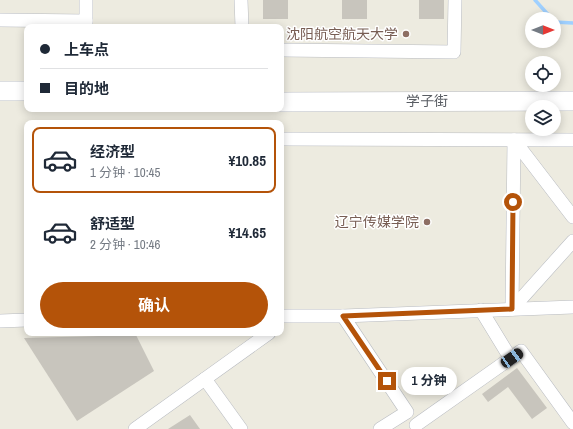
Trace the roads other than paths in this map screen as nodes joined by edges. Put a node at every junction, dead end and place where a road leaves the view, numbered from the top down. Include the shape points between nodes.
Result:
1 (86, 0) edge
2 (241, 0) edge
3 (455, 0) edge
4 (0, 20) edge
5 (86, 24) edge
6 (242, 24) edge
7 (284, 50) edge
8 (573, 88) edge
9 (24, 90) edge
10 (284, 90) edge
11 (0, 91) edge
12 (573, 101) edge
13 (284, 102) edge
14 (0, 103) edge
15 (24, 103) edge
16 (284, 139) edge
17 (514, 140) junction
18 (573, 140) edge
19 (573, 217) edge
20 (573, 241) edge
21 (573, 307) edge
22 (512, 309) junction
23 (481, 310) junction
24 (287, 316) edge
25 (343, 316) junction
26 (24, 320) edge
27 (0, 321) edge
28 (265, 336) edge
29 (512, 358) junction
30 (205, 379) junction
31 (407, 412) junction
32 (573, 423) edge
33 (417, 427) edge
34 (136, 429) edge
35 (242, 429) edge
36 (380, 429) edge

1 - 5 street
2 - 6 street
3 - 7 street via 454,52
4 - 5 street
8 - 10 street, 学子街
9 - 11 street
12 - 13 street, 学子街
14 - 15 street
16 - 17 street
17 - 18 street
17 - 19 street
17 - 22 street
20 - 22 street
21 - 22 street
22 - 23 street
23 - 25 street
23 - 29 street
24 - 25 street
25 - 31 street
26 - 27 street
28 - 30 street
29 - 32 street via 521,351
29 - 33 street
30 - 34 street
30 - 35 street
31 - 33 street
31 - 36 street

